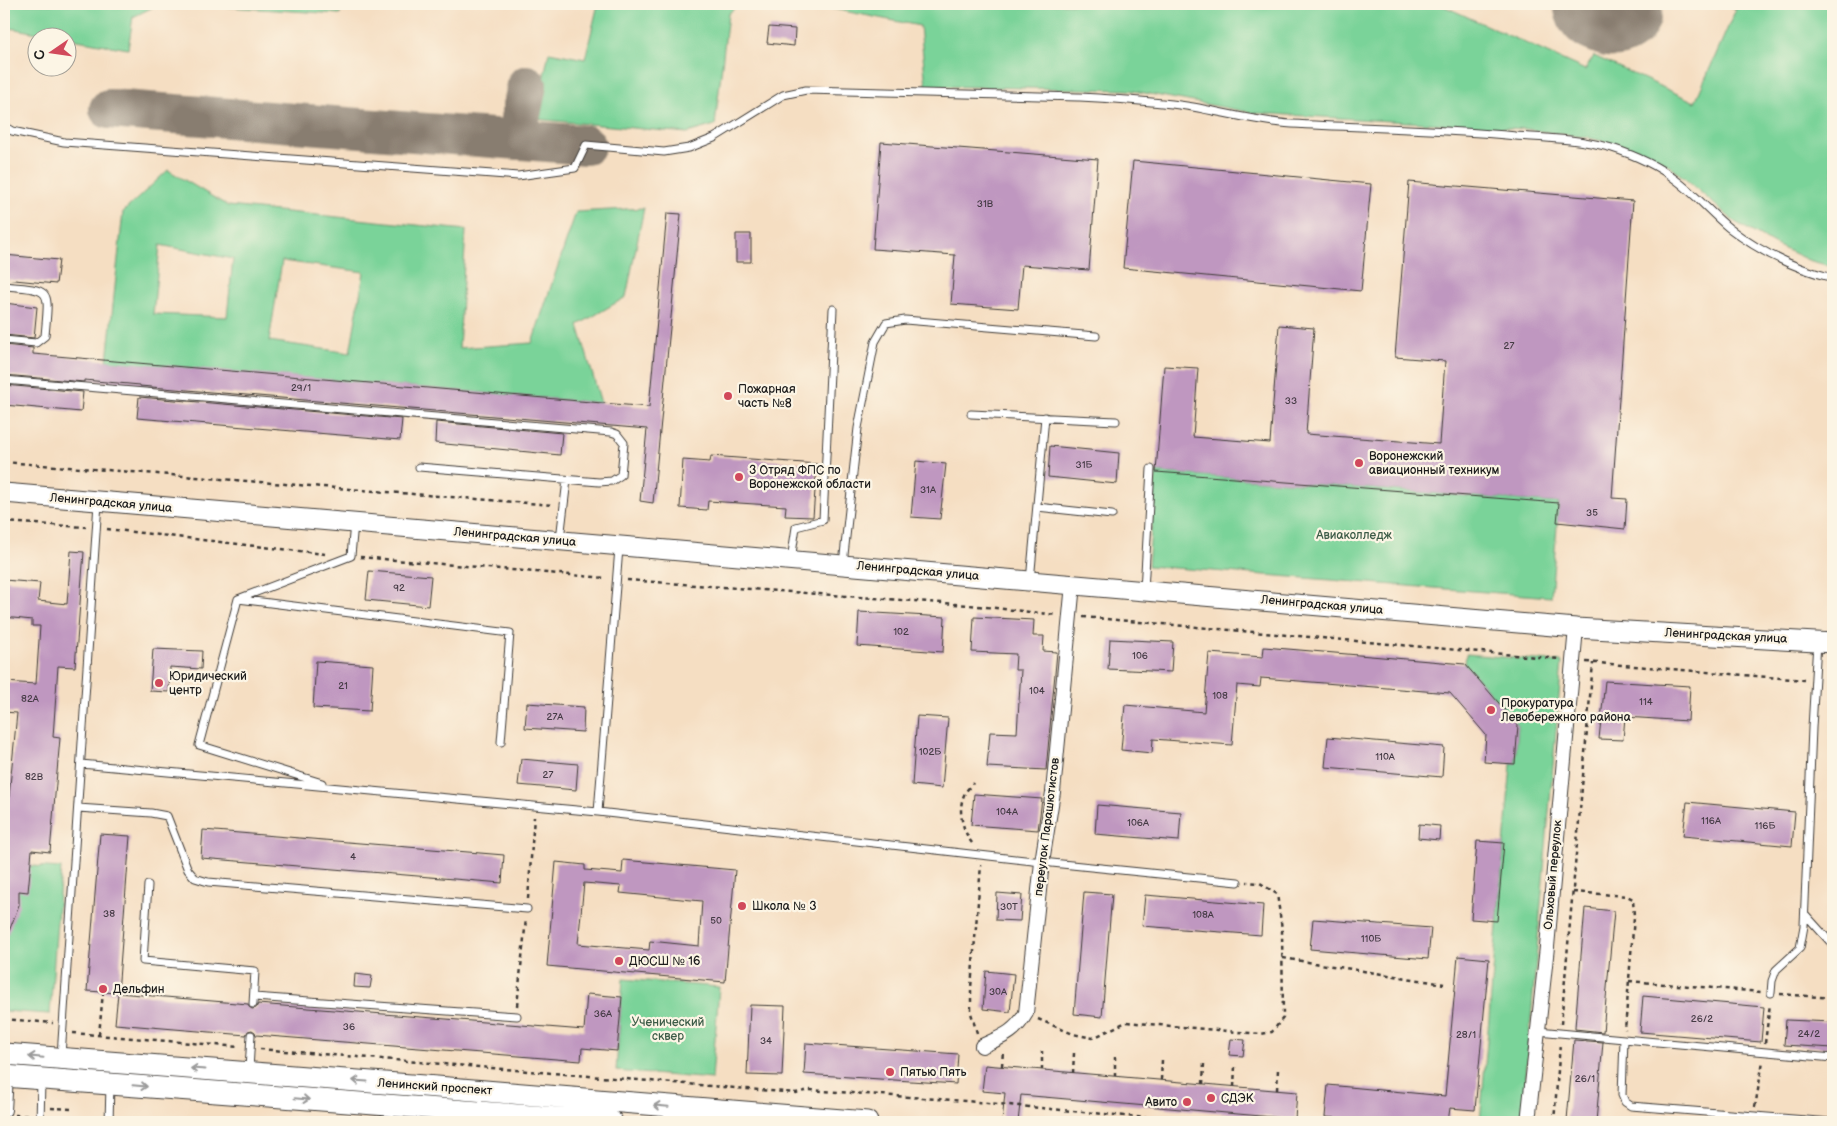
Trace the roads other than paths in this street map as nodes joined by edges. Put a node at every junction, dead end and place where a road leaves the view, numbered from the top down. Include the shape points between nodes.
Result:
1 (4, 126) edge
2 (1833, 278) edge
3 (4, 286) edge
4 (833, 310) dead end
5 (1096, 336) dead end
6 (4, 340) edge
7 (4, 380) edge
8 (971, 414) dead end
9 (1045, 417) junction
10 (1116, 421) dead end
11 (419, 467) dead end
12 (1151, 469) dead end
13 (567, 480) junction
14 (4, 493) edge
15 (98, 501) junction
16 (1037, 507) junction
17 (1112, 515) dead end
18 (354, 523) junction
19 (560, 541) junction
20 (619, 546) junction
21 (791, 560) junction
22 (843, 565) junction
23 (1030, 581) junction
24 (1073, 584) junction
25 (1144, 590) junction
26 (238, 599) junction
27 (1576, 628) junction
28 (1825, 642) edge
29 (501, 742) dead end
30 (81, 764) junction
31 (336, 788) junction
32 (78, 808) junction
33 (598, 812) junction
34 (1042, 862) junction
35 (1238, 882) road end
36 (148, 885) dead end
37 (527, 909) dead end
38 (1805, 914) junction
39 (1833, 945) edge
40 (1771, 993) road end
41 (517, 1016) dead end
42 (1538, 1031) junction
43 (251, 1035) dead end
44 (1624, 1039) junction
45 (982, 1046) road end
46 (4, 1054) edge
47 (1833, 1058) edge
48 (61, 1059) junction
49 (249, 1073) junction
50 (5, 1076) edge
51 (41, 1079) junction
52 (110, 1084) junction
53 (8, 1112) edge
54 (1754, 1119) edge
55 (40, 1120) edge
56 (109, 1122) edge
57 (612, 1122) edge
58 (867, 1122) edge
59 (1528, 1122) edge
60 (1831, 1122) edge

1 - 2 lane via 12,131 64,142 518,176 575,168 586,145 664,152 689,148 714,138 783,95 806,90 1118,100 1191,107 1275,122 1465,131 1569,140 1610,148 1662,170 1730,229 1758,247 1811,273
3 - 6 lane via 37,289 44,292 48,300 45,336 41,340 36,343
4 - 21 lane via 823,520 796,527
5 - 22 lane via 905,320 886,323 875,342 858,428
7 - 13 lane via 611,432 624,443 620,475 612,481
8 - 9 lane
9 - 10 lane
9 - 16 lane
11 - 13 lane
12 - 25 lane
13 - 19 lane
14 - 15 main road, Ленинградская улица
15 - 18 main road, Ленинградская улица
15 - 30 lane
16 - 17 lane
16 - 23 lane
18 - 19 main road, Ленинградская улица
18 - 26 lane via 351,556
19 - 20 main road, Ленинградская улица
20 - 21 main road, Ленинградская улица
20 - 33 lane
21 - 22 main road, Ленинградская улица
22 - 23 main road, Ленинградская улица
23 - 24 main road, Ленинградская улица
24 - 25 main road, Ленинградская улица
24 - 34 street, переулок Парашютистов via 1053,792
25 - 27 main road, Ленинградская улица
26 - 29 lane via 510,632
26 - 31 lane via 199,746
27 - 28 main road, Ленинградская улица
27 - 42 street, Ольховый переулок
28 - 38 lane via 1814,681
30 - 31 lane
30 - 32 lane
31 - 33 lane
32 - 37 lane via 167,816 188,870 195,878 208,882
32 - 48 lane
33 - 34 lane
34 - 35 lane
34 - 45 street, переулок Парашютистов via 1026,1013 1019,1026
36 - 41 lane via 142,961 255,971 253,1000
38 - 39 lane
38 - 40 lane via 1800,948 1776,970
42 - 44 lane
42 - 59 street, Ольховый переулок
43 - 49 lane
44 - 47 lane
44 - 54 lane via 1622,1095 1631,1106
48 -> 46 main road, Ленинский проспект
49 -> 48 main road, Ленинский проспект
58 -> 49 main road, Ленинский проспект
50 - 51 main road, Ленинский проспект
50 - 53 street
51 - 52 main road, Ленинский проспект
51 - 55 lane
52 - 56 lane
52 -> 57 main road, Ленинский проспект via 436,1113
54 - 60 lane

